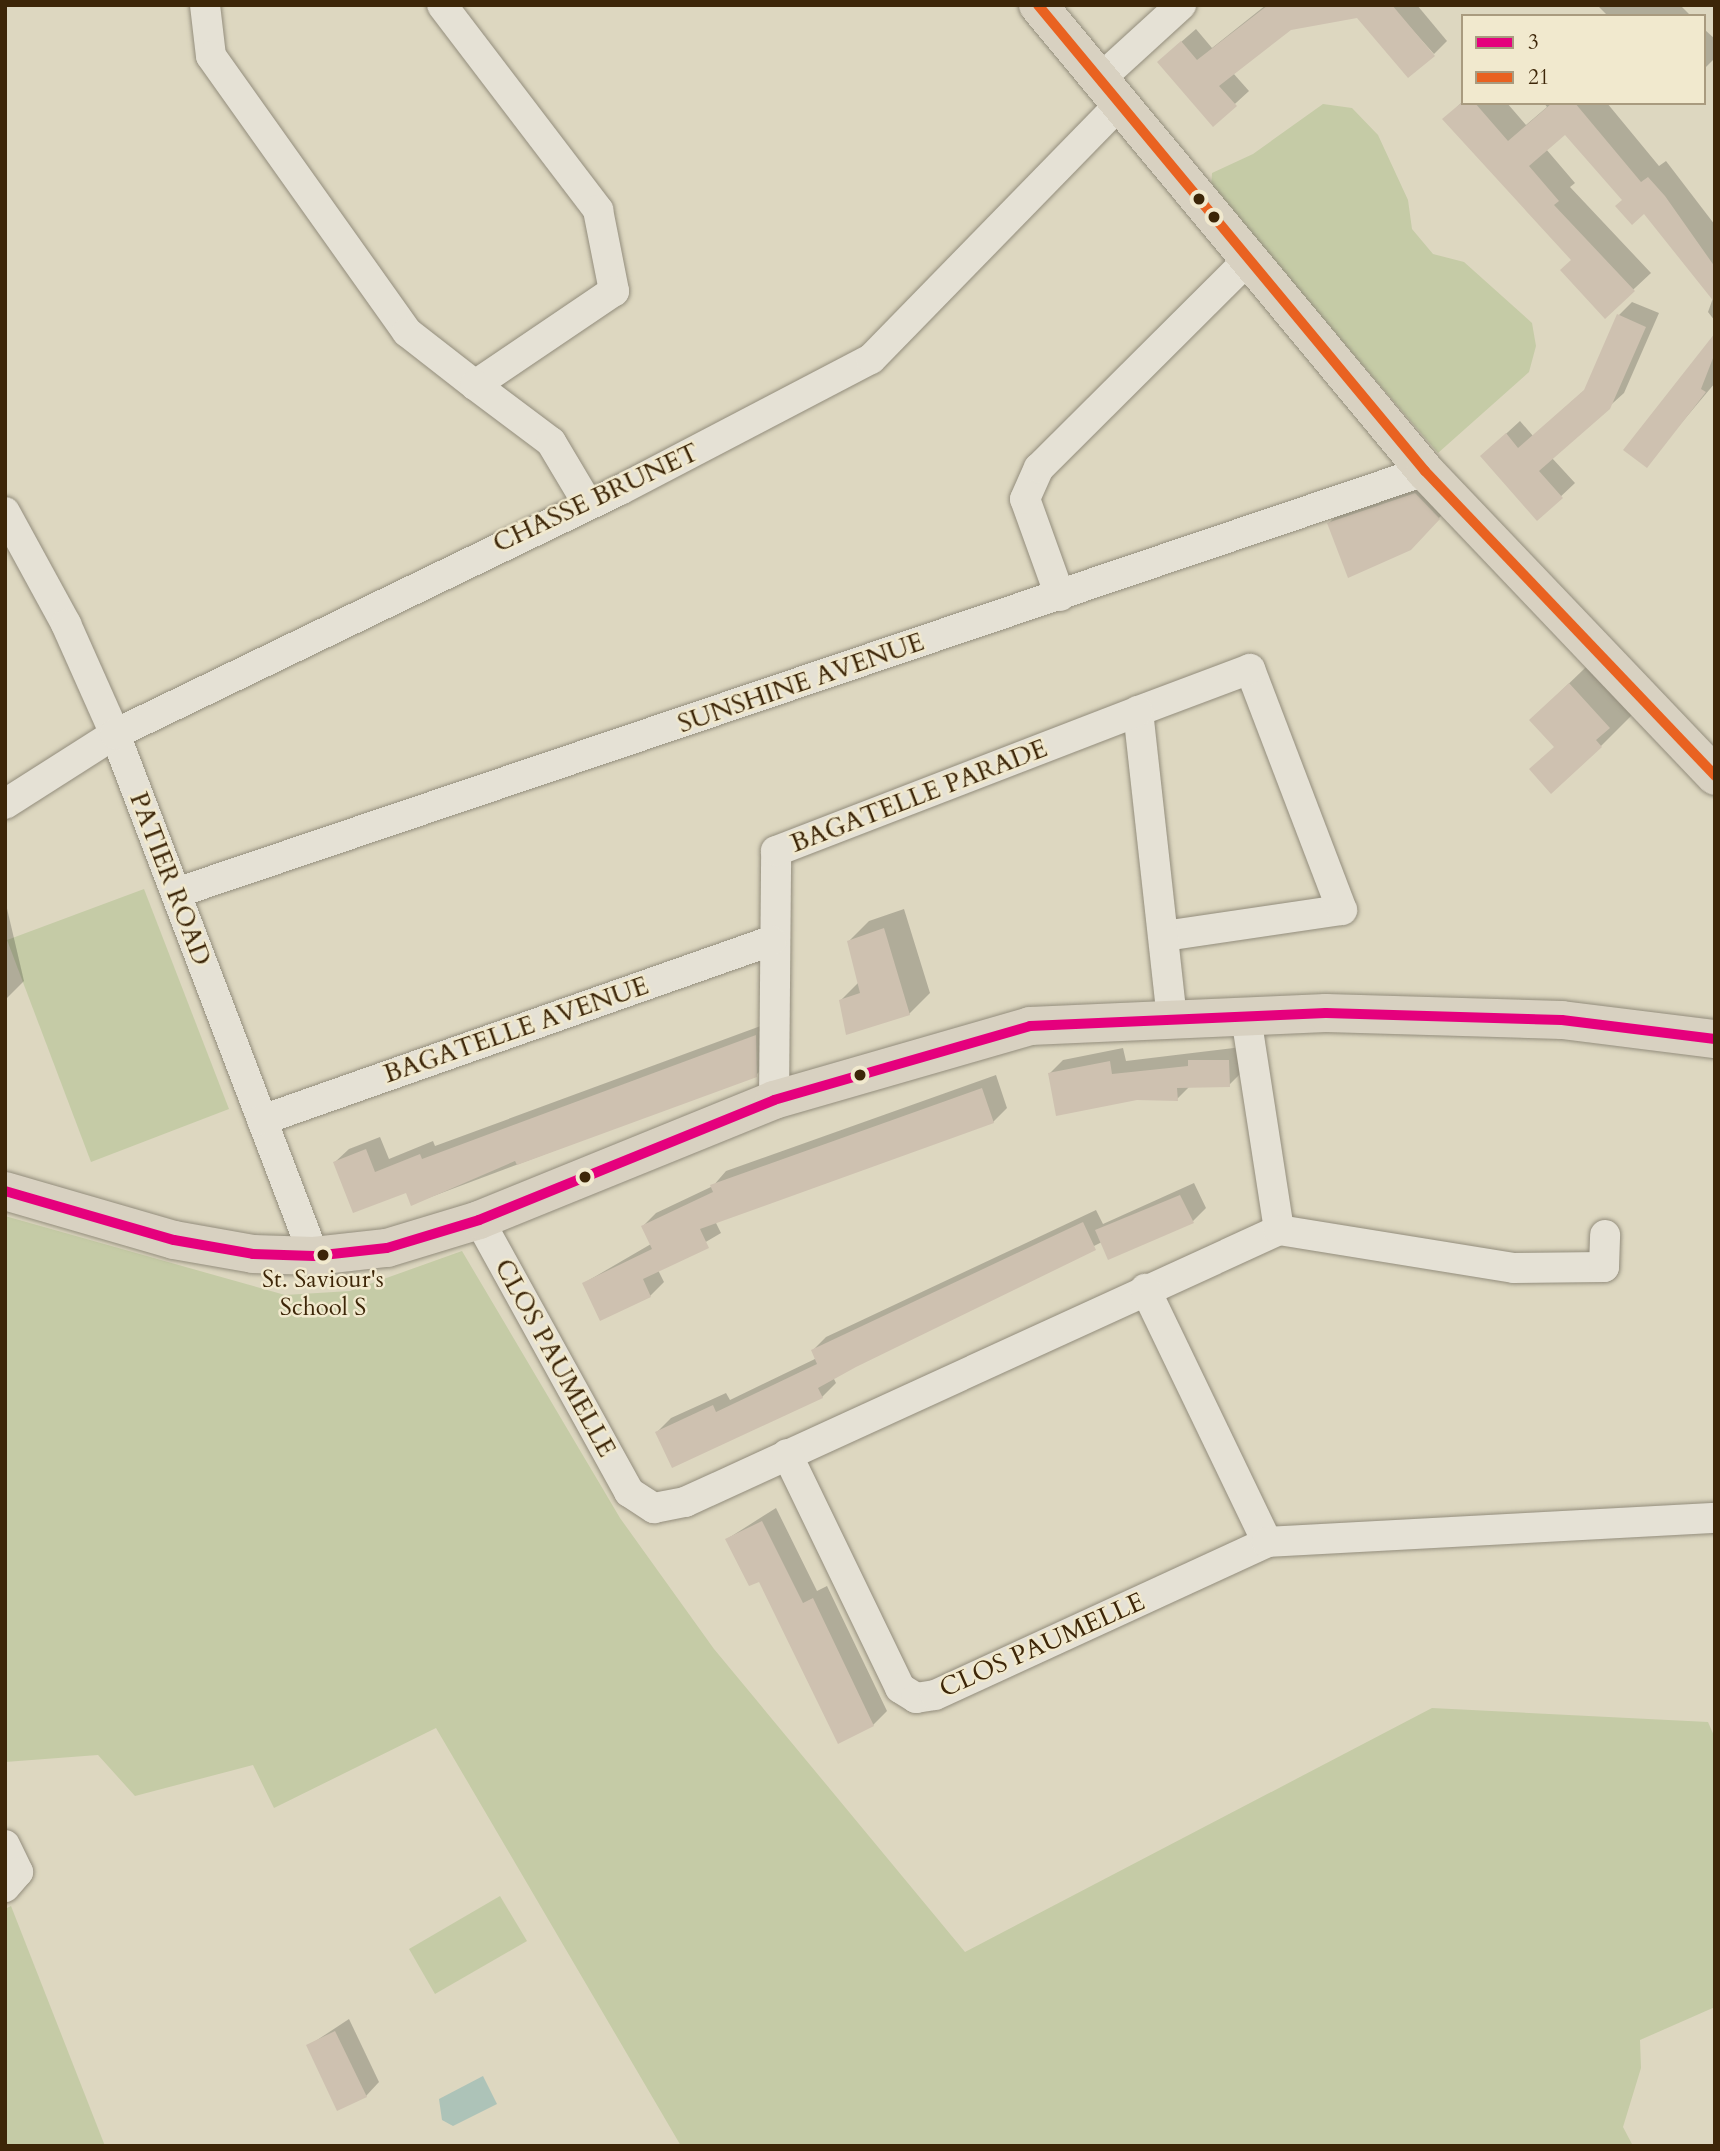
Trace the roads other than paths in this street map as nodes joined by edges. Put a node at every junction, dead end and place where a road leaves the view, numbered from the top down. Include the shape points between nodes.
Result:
1 (205, 5) edge
2 (442, 5) edge
3 (1038, 5) edge
4 (1181, 5) edge
5 (1110, 91) junction
6 (1250, 258) junction
7 (475, 385) junction
8 (1425, 471) junction
9 (588, 504) junction
10 (5, 512) edge
11 (1060, 596) junction
12 (1138, 711) junction
13 (115, 734) junction
14 (1715, 776) edge
15 (5, 804) edge
16 (176, 892) junction
17 (1165, 936) junction
18 (771, 941) junction
19 (1246, 1016) junction
20 (1172, 1017) junction
21 (1715, 1039) edge
22 (774, 1100) junction
23 (262, 1120) junction
24 (5, 1191) edge
25 (479, 1220) junction
26 (1279, 1230) junction
27 (1605, 1235) dead end
28 (314, 1255) junction
29 (1145, 1289) junction
30 (787, 1454) junction
31 (1715, 1518) edge
32 (1267, 1542) junction
33 (5, 1845) edge
34 (5, 1887) edge

1 - 7 street via 211,56 383,300 407,332
2 - 7 street via 598,210 614,291
3 - 5 main road
4 - 5 street, CHASSE BRUNET
5 - 6 main road
5 - 9 street, CHASSE BRUNET via 871,359
6 - 8 main road
6 - 11 street via 1039,468 1025,499
7 - 9 street via 551,442
8 - 11 street, SUNSHINE AVENUE
8 - 14 main road
9 - 13 street, CHASSE BRUNET
10 - 13 street, PATIER ROAD via 66,624
11 - 16 street, SUNSHINE AVENUE
12 - 17 street
12 - 17 street, BAGATELLE PARADE via 1250,669 1342,910
12 - 18 street, BAGATELLE PARADE via 776,851
13 - 15 street, CHASSE BRUNET
13 - 16 street, PATIER ROAD
16 - 23 street, PATIER ROAD
17 - 20 street
18 - 22 street, BAGATELLE PARADE
18 - 23 street, BAGATELLE AVENUE
19 - 20 main road
19 - 21 main road via 1496,1017
19 - 26 street
20 - 22 main road via 1030,1026
22 - 25 main road
23 - 28 street, PATIER ROAD
24 - 28 main road via 174,1240 253,1254
25 - 28 main road via 387,1248
25 - 30 street, CLOS PAUMELLE via 629,1492 654,1508 685,1502
26 - 27 street via 1514,1268 1604,1267
26 - 29 street, CLOS PAUMELLE
29 - 30 street, CLOS PAUMELLE
29 - 32 street
30 - 32 street, CLOS PAUMELLE via 900,1688 916,1698
31 - 32 street, CLOS PAUMELLE
33 - 34 street via 18,1872

